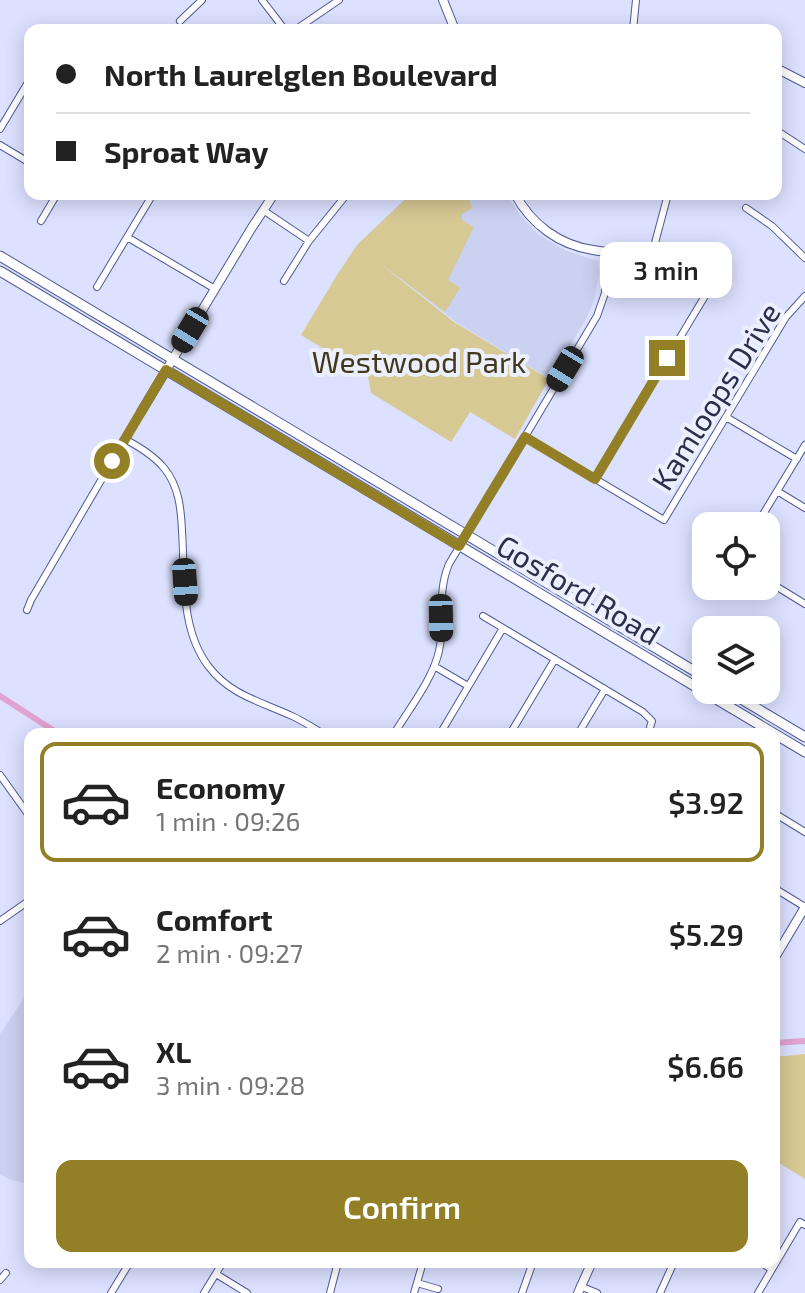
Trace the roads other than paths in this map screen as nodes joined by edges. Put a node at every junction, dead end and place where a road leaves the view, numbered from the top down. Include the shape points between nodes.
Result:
1 (202, 0) edge
2 (262, 0) edge
3 (339, 0) edge
4 (443, 0) edge
5 (636, 0) edge
6 (180, 21) dead end
7 (280, 24) edge
8 (304, 24) edge
9 (453, 24) edge
10 (631, 24) edge
11 (782, 71) edge
12 (805, 83) edge
13 (24, 89) edge
14 (0, 129) edge
15 (782, 134) edge
16 (0, 145) edge
17 (805, 149) edge
18 (24, 159) edge
19 (53, 200) edge
20 (149, 200) edge
21 (270, 200) edge
22 (342, 200) edge
23 (519, 200) edge
24 (666, 200) edge
25 (746, 208) dead end
26 (263, 210) junction
27 (41, 221) dead end
28 (127, 237) junction
29 (309, 241) junction
30 (607, 252) junction
31 (0, 256) edge
32 (651, 258) junction
33 (805, 258) edge
34 (0, 271) edge
35 (284, 281) dead end
36 (711, 286) joint
37 (97, 287) dead end
38 (215, 289) junction
39 (805, 296) edge
40 (172, 359) junction
41 (166, 370) junction
42 (141, 412) joint
43 (726, 417) junction
44 (525, 437) junction
45 (125, 439) junction
46 (805, 445) edge
47 (797, 459) junction
48 (595, 479) junction
49 (777, 491) junction
50 (805, 508) edge
51 (764, 512) edge
52 (466, 535) junction
53 (459, 546) junction
54 (780, 589) edge
55 (805, 604) edge
56 (27, 610) dead end
57 (483, 616) dead end
58 (503, 628) junction
59 (555, 659) junction
60 (434, 666) junction
61 (692, 670) edge
62 (468, 686) junction
63 (605, 689) junction
64 (750, 704) edge
65 (313, 728) edge
66 (398, 728) edge
67 (444, 728) edge
68 (514, 728) edge
69 (582, 728) edge
70 (650, 728) edge
71 (765, 728) edge
72 (780, 737) edge
73 (805, 737) edge
74 (805, 752) edge
75 (0, 775) edge
76 (24, 809) edge
77 (780, 817) edge
78 (805, 832) edge
79 (780, 892) edge
80 (24, 904) edge
81 (805, 907) edge
82 (0, 921) edge
83 (780, 949) edge
84 (802, 1223) edge
85 (780, 1256) edge
86 (126, 1268) edge
87 (220, 1268) edge
88 (336, 1268) edge
89 (421, 1268) edge
90 (531, 1268) edge
91 (589, 1268) edge
92 (671, 1268) edge
93 (771, 1269) edge
94 (6, 1273) dead end
95 (216, 1274) junction
96 (0, 1280) edge
97 (417, 1283) junction
98 (438, 1289) dead end
99 (579, 1290) edge
100 (111, 1293) edge
101 (204, 1293) edge
102 (247, 1293) edge
103 (330, 1293) edge
104 (414, 1293) edge
105 (522, 1293) edge
106 (597, 1293) edge
107 (660, 1293) edge
108 (758, 1293) edge

1 - 6 street
2 - 7 street
3 - 8 street
4 - 9 street
5 - 10 street
11 - 12 street
13 - 14 street
15 - 17 street
16 - 18 street
19 - 27 street
20 - 28 street
21 - 26 street
22 - 29 street
23 - 30 street via 551,234 583,249
24 - 32 street
25 - 33 street
26 - 29 street
26 - 38 street
28 - 37 street
28 - 38 street
29 - 35 street
30 - 32 street
30 - 44 street via 605,293 597,316
31 - 40 main road, Gosford Road
32 - 36 street
34 - 41 main road, Gosford Road
36 - 48 street
38 - 40 street
39 - 43 street, Kamloops Drive via 786,317
40 - 41 street
40 - 52 main road, Gosford Road
41 - 42 street
41 - 53 main road, Gosford Road
42 - 45 street
43 - 47 street
43 - 48 street, Kamloops Drive via 664,520
44 - 48 street
44 - 52 street
45 - 56 street
45 - 65 street via 155,459 176,488 187,614 202,657 239,693
46 - 47 street
47 - 49 street
49 - 50 street
49 - 51 street
52 - 53 street
52 - 61 main road, Gosford Road
53 - 60 street via 442,585 441,637
53 - 71 main road, Gosford Road
54 - 55 street
57 - 58 street
58 - 59 street
58 - 62 street
59 - 63 street
59 - 68 street
60 - 62 street
60 - 66 street
62 - 67 street
63 - 69 street
63 - 70 street via 643,712 652,721
64 - 73 main road
72 - 74 main road, Gosford Road
75 - 76 street
77 - 78 street
79 - 81 street
80 - 82 street
81 - 83 street
84 - 85 street
86 - 100 street
87 - 95 street
88 - 103 street
89 - 97 street
90 - 105 street
91 - 99 street
92 - 107 street
93 - 108 street
94 - 96 street
95 - 101 street
95 - 102 street
97 - 98 street
97 - 104 street
99 - 106 street

